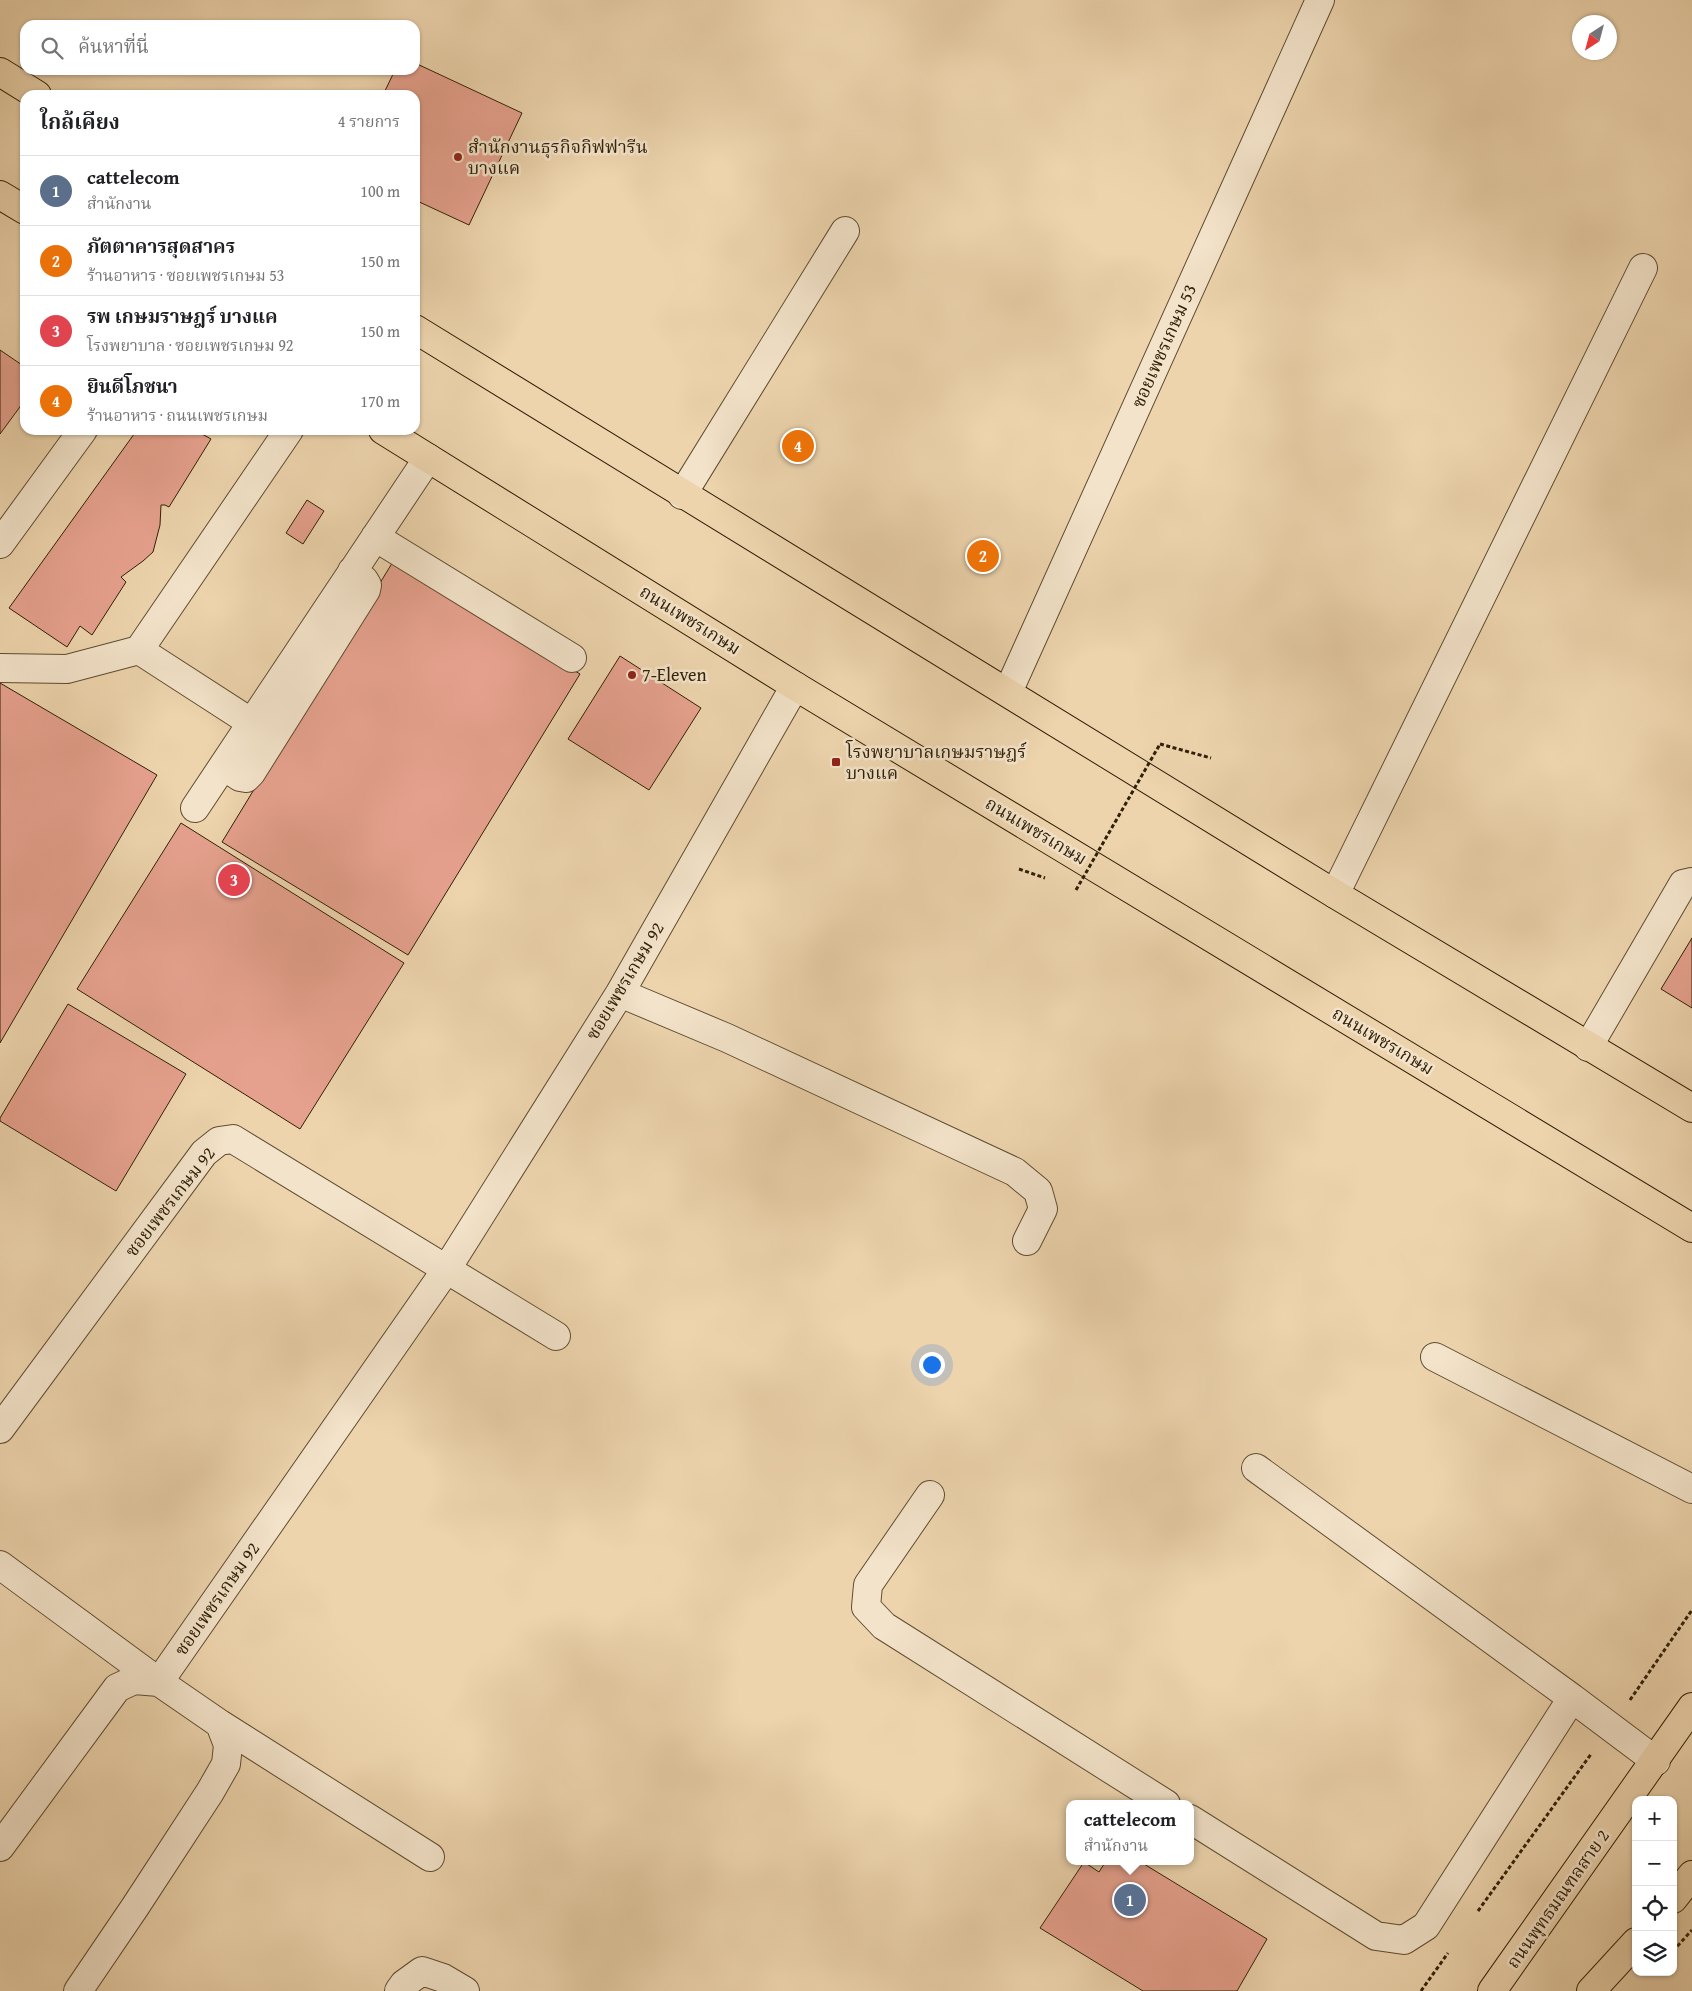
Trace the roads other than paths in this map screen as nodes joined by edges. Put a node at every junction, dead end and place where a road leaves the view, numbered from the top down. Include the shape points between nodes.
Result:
1 (1320, 0) edge
2 (0, 72) edge
3 (29, 90) edge
4 (0, 195) edge
5 (20, 207) edge
6 (845, 231) dead end
7 (1643, 268) dead end
8 (420, 332) edge
9 (79, 435) edge
10 (286, 435) edge
11 (391, 435) edge
12 (428, 458) junction
13 (682, 495) junction
14 (375, 537) junction
15 (0, 544) edge
16 (352, 571) junction
17 (140, 650) junction
18 (572, 658) dead end
19 (0, 668) edge
20 (795, 686) junction
21 (1008, 692) junction
22 (252, 722) junction
23 (223, 766) junction
24 (195, 808) dead end
25 (1692, 882) edge
26 (1335, 894) junction
27 (620, 993) junction
28 (1588, 1047) junction
29 (1692, 1108) edge
30 (1692, 1228) edge
31 (1027, 1241) dead end
32 (446, 1270) junction
33 (556, 1336) dead end
34 (1435, 1357) dead end
35 (0, 1429) edge
36 (1256, 1468) dead end
37 (1692, 1489) edge
38 (930, 1495) dead end
39 (0, 1565) edge
40 (159, 1682) junction
41 (1572, 1698) junction
42 (1692, 1708) edge
43 (220, 1724) junction
44 (1656, 1760) junction
45 (1160, 1800) edge
46 (1194, 1822) edge
47 (0, 1847) edge
48 (430, 1857) dead end
49 (1692, 1875) edge
50 (1677, 1894) edge
51 (1632, 1946) edge
52 (78, 1991) edge
53 (399, 1991) edge
54 (465, 1991) edge
55 (1492, 1991) edge
56 (1591, 1991) edge

1 - 21 street, ซอยเพชรเกษม 53
2 - 3 main road
4 - 5 main road
6 - 13 street
7 - 26 street
8 - 13 main road
9 - 15 street
10 - 17 street
11 - 12 main road, ถนนเพชรเกษม
12 - 14 street
12 - 20 main road, ถนนเพชรเกษม
13 - 21 main road
14 - 16 street
14 - 18 street
16 - 22 street
16 - 23 street via 364,580 366,590 252,773 240,778
17 - 19 street via 67,669
17 - 22 street
20 - 27 street, ซอยเพชรเกษม 92
20 - 30 main road, ถนนเพชรเกษม
21 - 26 main road
22 - 23 street
23 - 24 street
25 - 28 street via 1683,884
26 - 28 main road
27 - 31 street via 727,1038 1015,1172 1038,1191 1044,1209
27 - 32 street, ซอยเพชรเกษม 92
28 - 29 main road
32 - 33 street
32 - 35 street, ซอยเพชรเกษม 92 via 233,1139 218,1141 204,1153
32 - 40 street, ซอยเพชรเกษม 92
34 - 37 street
36 - 41 street
38 - 45 street via 868,1585 866,1607 884,1626
39 - 40 street
40 - 43 street
40 - 47 street via 134,1680 117,1688
41 - 44 street
41 - 46 street via 1426,1926 1404,1940 1376,1936
42 - 44 main road, ถนนพุทธมณฑลสาย 2
43 - 48 street
43 - 52 street via 228,1745 226,1764
44 - 55 main road, ถนนพุทธมณฑลสาย 2
49 - 50 main road
51 - 56 main road
53 - 54 street via 422,1971 443,1978

